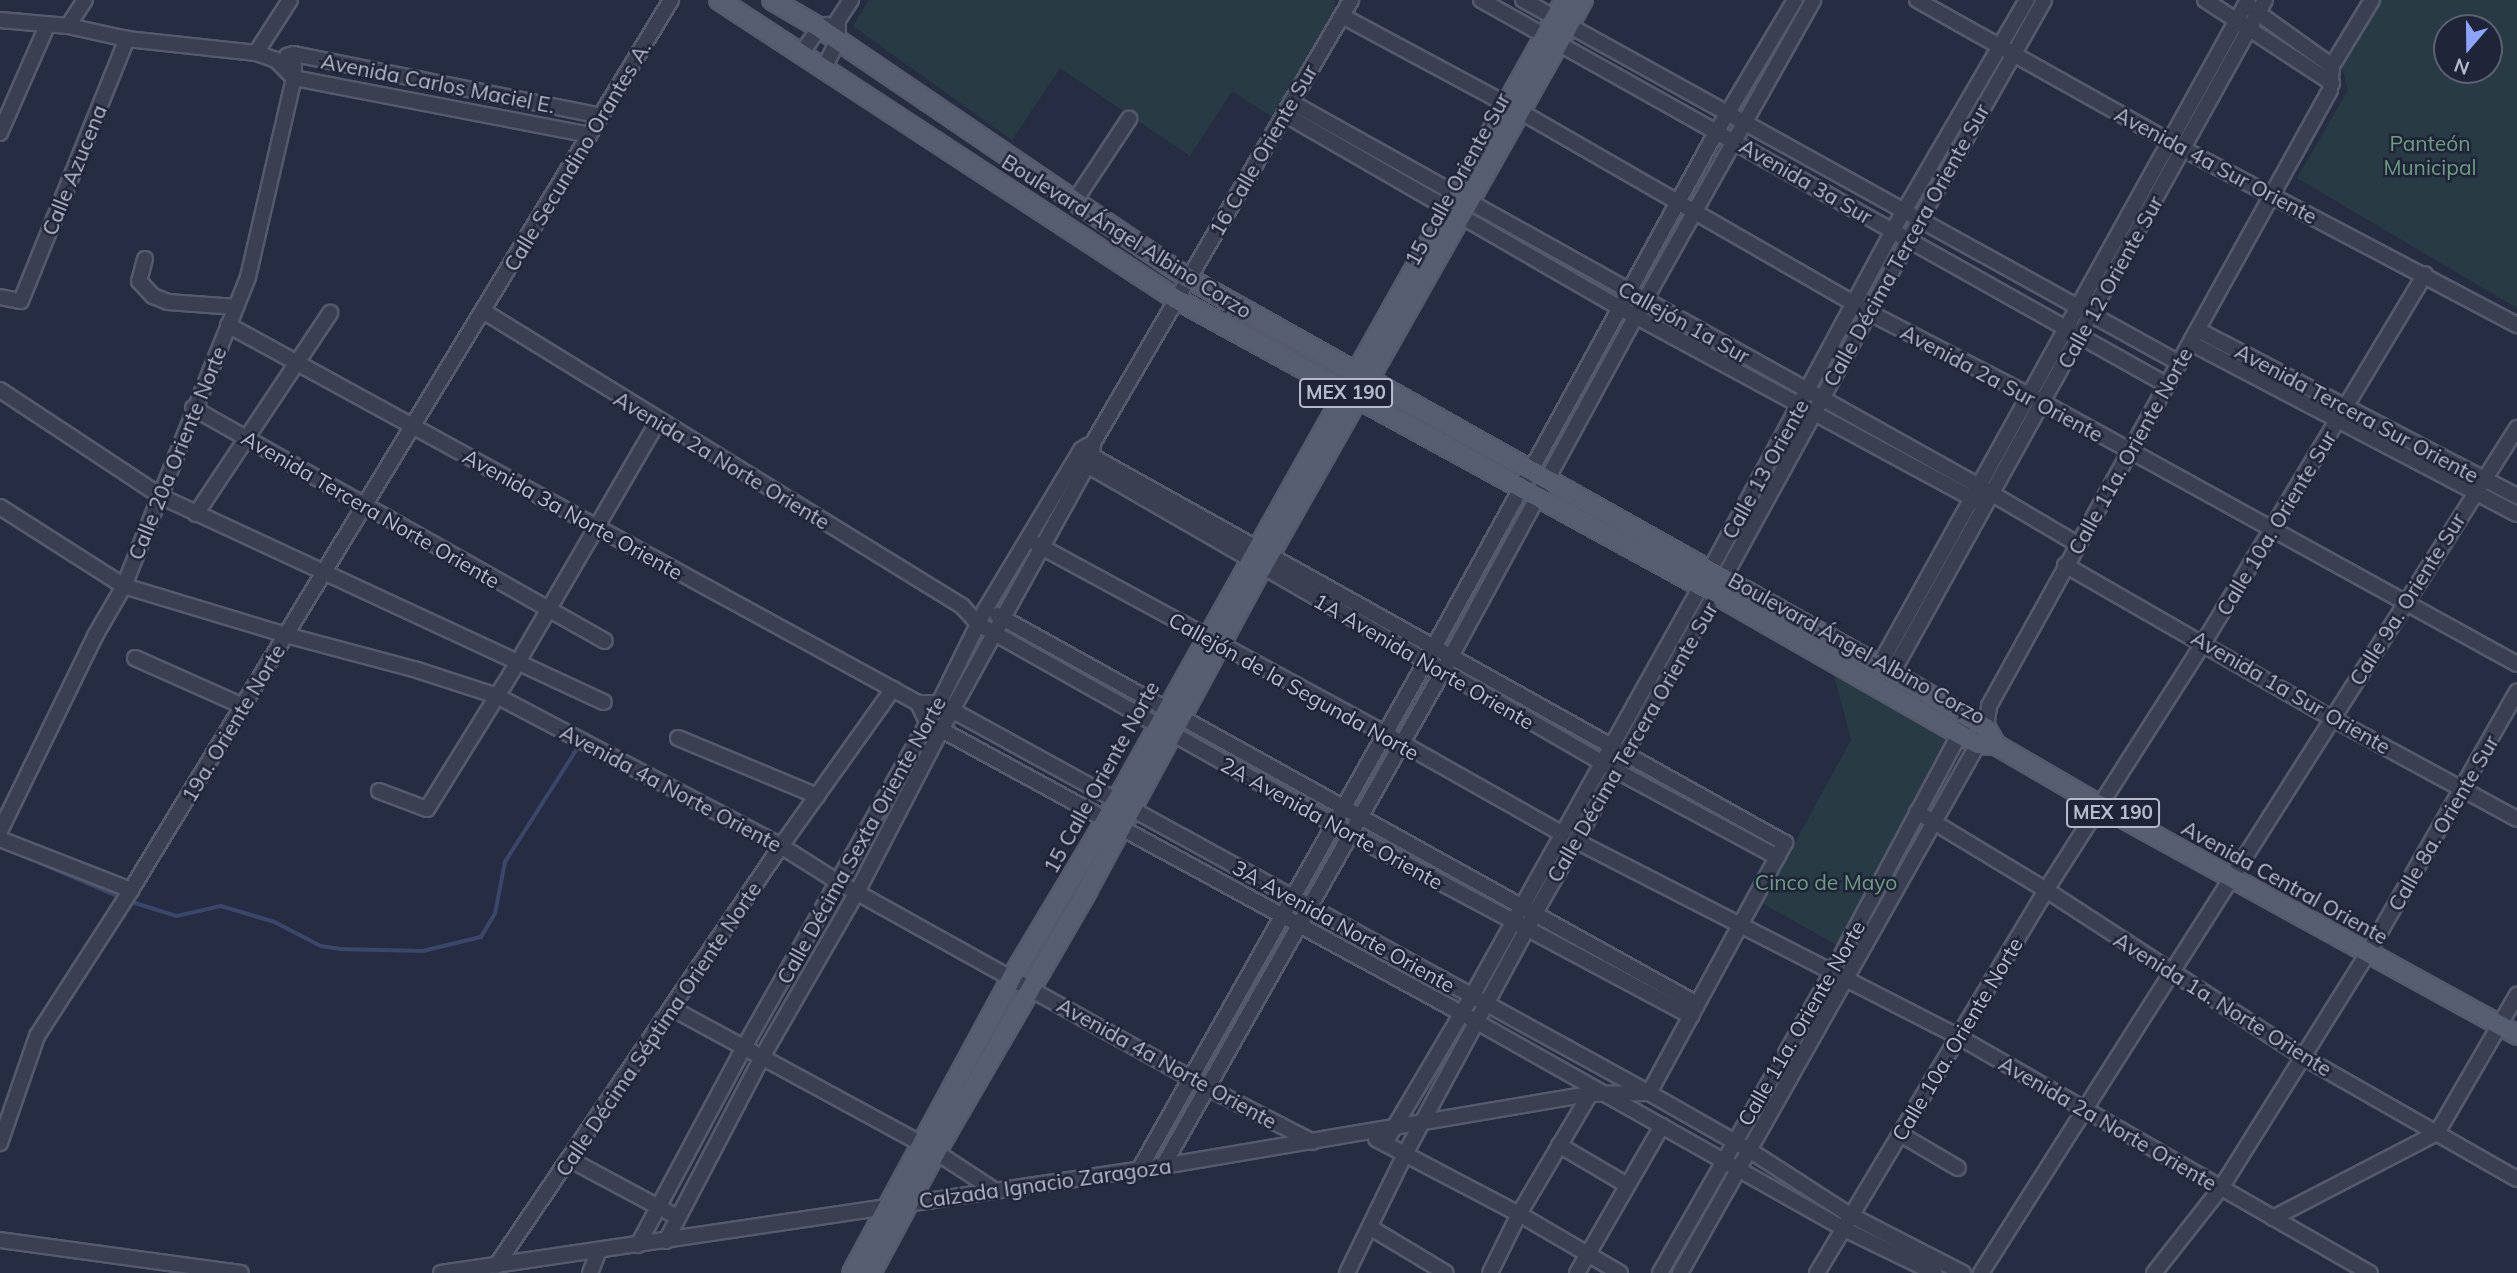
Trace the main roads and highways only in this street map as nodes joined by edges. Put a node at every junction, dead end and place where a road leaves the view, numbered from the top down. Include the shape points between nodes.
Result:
1 (719, 0) edge
2 (772, 0) edge
3 (1565, 0) edge
4 (1583, 0) edge
5 (1563, 21) junction
6 (1513, 107) junction
7 (1362, 376) junction
8 (1351, 396) junction
9 (1712, 583) junction
10 (1964, 726) junction
11 (1996, 745) joint
12 (1119, 814) junction
13 (2517, 1035) edge
14 (928, 1148) junction
15 (900, 1204) junction
16 (852, 1273) edge
17 (871, 1273) edge

1 - 8 main road, Boulevard Ángel Albino Corzo / MEX 190 via 1176,299
2 - 7 main road, Boulevard Ángel Albino Corzo / MEX 190 via 1188,278
3 - 5 main road, 15 Calle Oriente Sur
4 - 5 main road, 15 Calle Oriente Sur
5 - 6 main road, 15 Calle Oriente Sur
6 - 7 main road, 15 Calle Oriente Sur via 1450,201
6 - 7 main road, 15 Calle Oriente Sur via 1467,211
7 - 8 main road, 15 Calle Oriente Norte
7 - 9 main road, Boulevard Ángel Albino Corzo / MEX 190 via 1539,474
8 - 9 main road, Boulevard Ángel Albino Corzo / MEX 190 via 1529,493
8 - 12 main road, 15 Calle Oriente Norte
9 - 10 main road, Boulevard Ángel Albino Corzo / MEX 190
9 - 10 main road, Boulevard Ángel Albino Corzo / MEX 190 via 1886,669
10 - 11 main road, Boulevard Ángel Albino Corzo / MEX 190
11 - 13 main road, Avenida Central Oriente / MEX 190
12 - 14 main road, 15 Calle Oriente Norte via 1029,987
12 - 14 main road, 15 Calle Oriente Norte via 1012,977
14 - 15 main road, 15 Calle Oriente Norte
15 - 16 main road
15 - 17 main road

